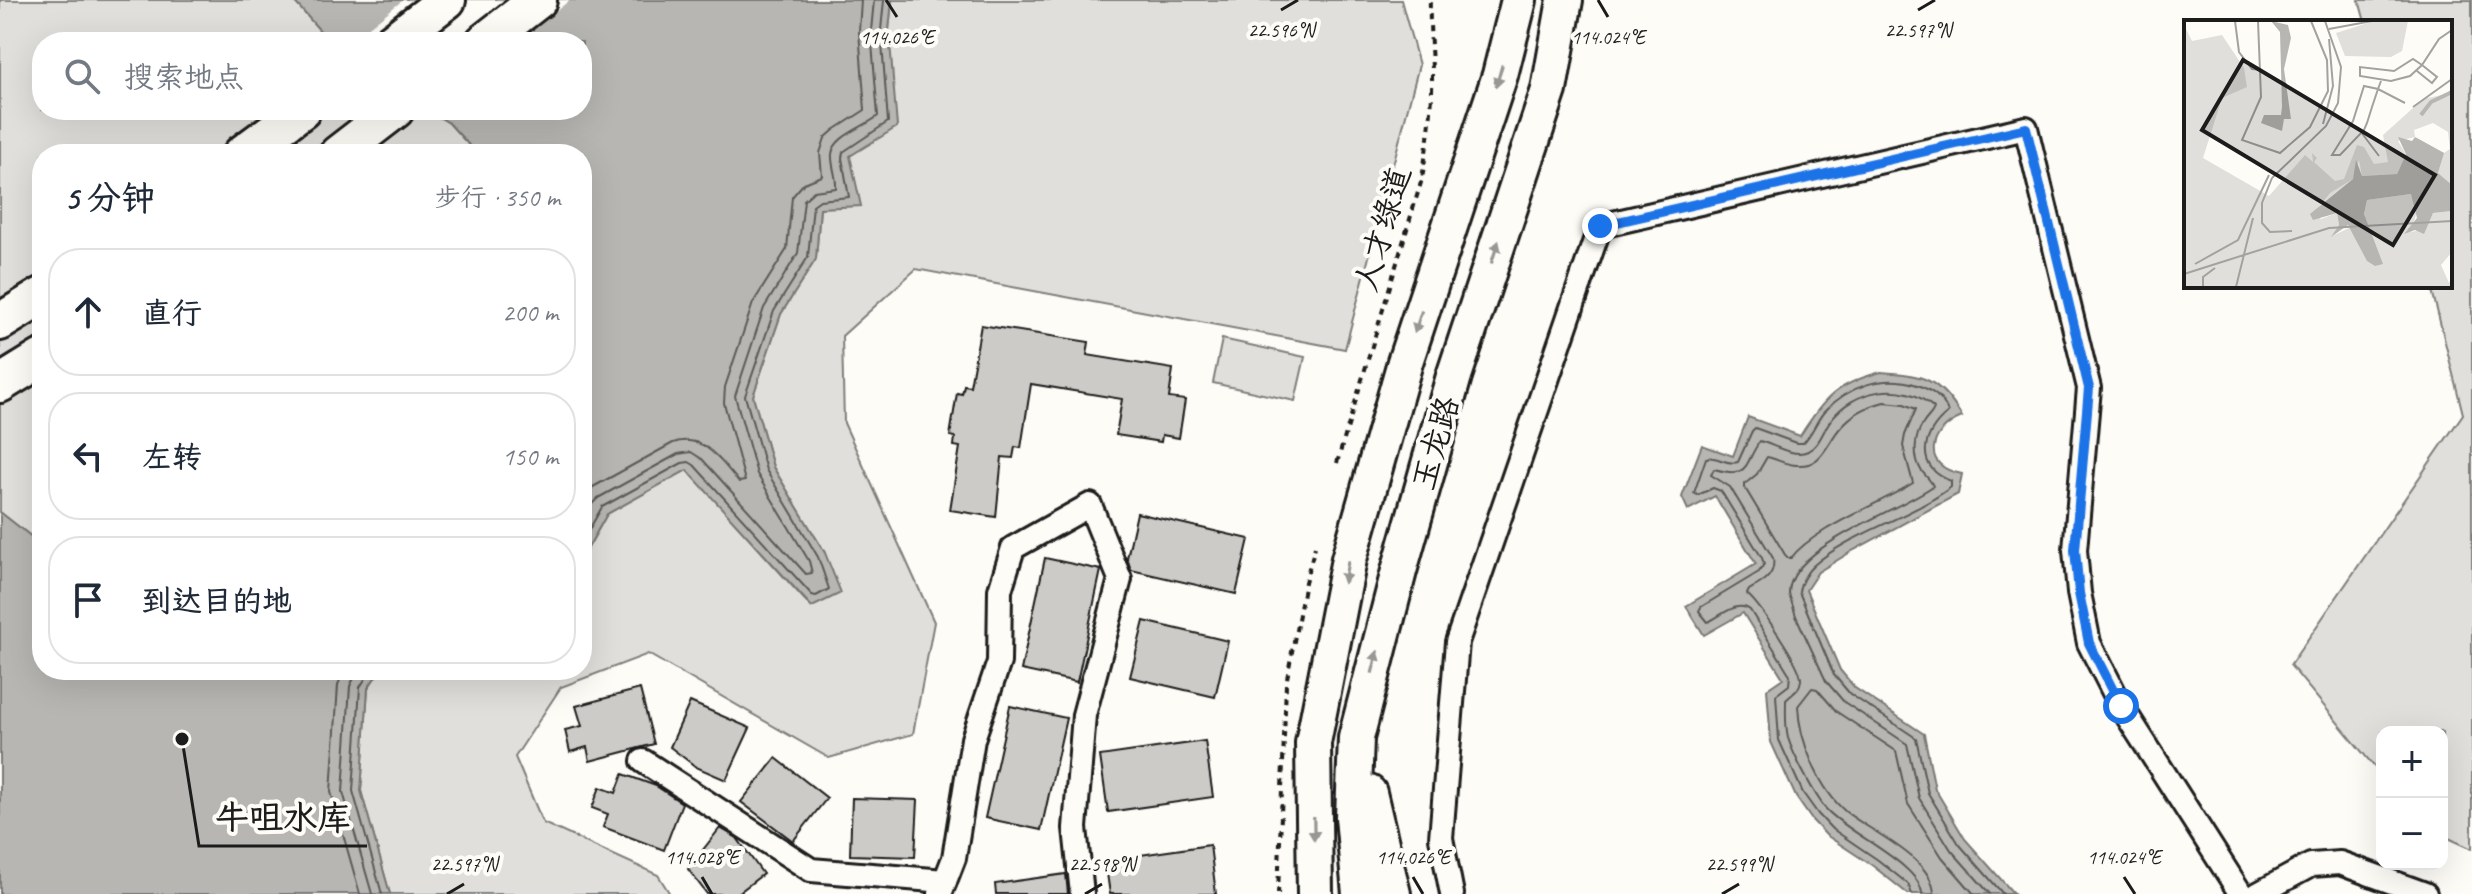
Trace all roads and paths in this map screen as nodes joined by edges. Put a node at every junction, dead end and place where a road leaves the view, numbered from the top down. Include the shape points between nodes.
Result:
1 (447, 0) edge
2 (538, 0) edge
3 (1430, 0) edge
4 (1519, 0) edge
5 (1565, 0) edge
6 (405, 32) edge
7 (497, 32) edge
8 (290, 120) edge
9 (382, 120) edge
10 (256, 144) edge
11 (351, 144) edge
12 (32, 302) edge
13 (0, 322) edge
14 (32, 364) edge
15 (0, 384) edge
16 (1337, 463) dead end
17 (1356, 738) junction
18 (643, 761) dead end
19 (942, 887) edge
20 (1082, 894) edge
21 (1315, 894) edge
22 (1360, 894) edge
23 (1393, 894) edge
24 (1452, 894) edge
25 (2241, 894) edge
26 (2258, 894) edge
27 (2425, 894) edge

1 - 6 highway
2 - 7 highway
3 - 16 path, 人才绿道 via 1433,78 1422,179
4 -> 21 main road, 玉龙路 via 1349,559 1313,743
17 -> 5 main road, 玉龙路 via 1454,376 1549,90
8 - 10 highway
9 - 11 highway
12 - 13 highway
14 - 15 highway
17 - 22 main road, 玉龙路 via 1353,817
17 - 23 main road
18 - 19 street via 811,870
19 - 20 street via 954,858 973,739 999,662 1000,590 1013,548 1090,505 1120,579 1084,715 1075,828
24 - 25 street via 1441,838 1457,642 1600,226 2026,128 2089,388 2075,550 2089,643 2121,706
26 - 27 street via 2311,865 2340,863

